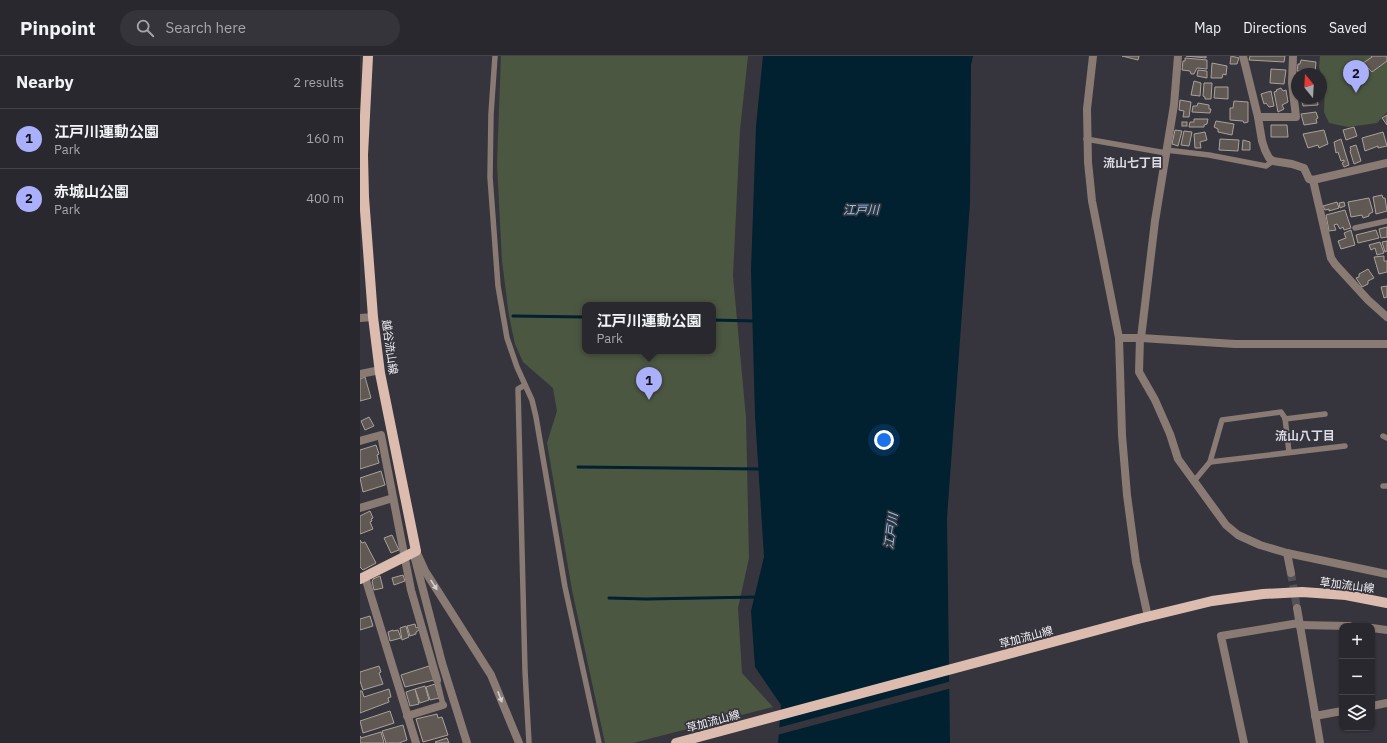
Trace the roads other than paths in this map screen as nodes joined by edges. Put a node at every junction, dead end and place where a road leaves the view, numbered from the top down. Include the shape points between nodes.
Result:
1 (368, 56) edge
2 (495, 56) edge
3 (1093, 56) edge
4 (1178, 56) edge
5 (1243, 56) edge
6 (1293, 56) edge
7 (363, 75) edge
8 (1258, 117) junction
9 (1086, 139) junction
10 (1166, 152) junction
11 (362, 155) edge
12 (1273, 161) junction
13 (1387, 163) edge
14 (1313, 180) junction
15 (1387, 221) edge
16 (1355, 228) dead end
17 (364, 239) edge
18 (1387, 316) edge
19 (373, 317) junction
20 (360, 318) edge
21 (1119, 338) junction
22 (1141, 338) junction
23 (1387, 344) edge
24 (380, 370) junction
25 (360, 374) edge
26 (525, 385) junction
27 (1325, 414) dead end
28 (1285, 419) junction
29 (360, 441) edge
30 (1345, 446) dead end
31 (1289, 452) junction
32 (1210, 462) junction
33 (1194, 481) junction
34 (393, 498) junction
35 (360, 508) edge
36 (411, 553) junction
37 (1287, 553) junction
38 (1291, 573) tunnel mouth
39 (1387, 574) edge
40 (362, 578) edge
41 (1387, 603) edge
42 (1297, 608) tunnel mouth
43 (1143, 618) junction
44 (1299, 624) junction
45 (1339, 626) edge
46 (1375, 628) edge
47 (1387, 630) edge
48 (437, 680) joint
49 (1387, 703) edge
50 (443, 705) joint
51 (1375, 705) edge
52 (1339, 712) edge
53 (407, 716) junction
54 (1315, 716) junction
55 (416, 743) edge
56 (467, 743) edge
57 (519, 743) edge
58 (529, 743) edge
59 (599, 743) edge
60 (676, 743) edge
61 (1244, 743) edge
62 (1320, 743) edge

1 - 7 main road, 越谷流山線
2 - 26 lane via 490,177 498,286 507,338
3 - 9 street
4 - 10 street via 1174,105
5 - 8 street
6 - 8 street via 1292,83 1296,117
7 - 11 main road, 越谷流山線
8 - 12 street via 1262,141 1269,158
9 - 10 lane
9 - 21 street via 1092,201
10 - 12 lane via 1209,155 1266,166
10 - 22 street
11 - 17 main road, 越谷流山線
12 - 14 street via 1304,168 1309,179
13 - 14 street
14 - 18 street via 1331,258 1368,300
15 - 16 lane
17 - 19 main road, 越谷流山線
19 - 20 street
19 - 24 main road, 越谷流山線
21 - 22 street
21 - 43 street via 1127,495
22 - 23 street via 1241,344
22 - 33 street via 1139,372 1156,400 1178,459
24 - 25 street
24 - 36 main road, 越谷流山線
26 - 58 lane via 518,389 518,412
26 - 59 lane via 536,417 565,587
27 - 28 lane
28 - 31 lane
28 - 32 lane via 1281,412 1222,420
29 - 34 street via 381,435
30 - 31 lane
31 - 32 lane
32 - 33 lane
33 - 37 street via 1226,525 1238,535
34 - 35 street
34 - 36 street
36 - 40 main road
36 - 48 street via 411,590
36 - 56 street
36 -> 57 street via 426,571 491,675
37 - 38 street
37 - 39 street
40 - 53 street
41 - 43 main road, 草加流山線 via 1346,595 1302,592 1263,594 1212,601
42 - 44 street
43 - 60 main road, 草加流山線
44 - 45 street
44 - 54 street
44 - 61 street via 1221,636
46 - 47 street
48 - 50 lane
49 - 51 street
50 - 53 street
52 - 54 street
53 - 55 street
54 - 62 street

